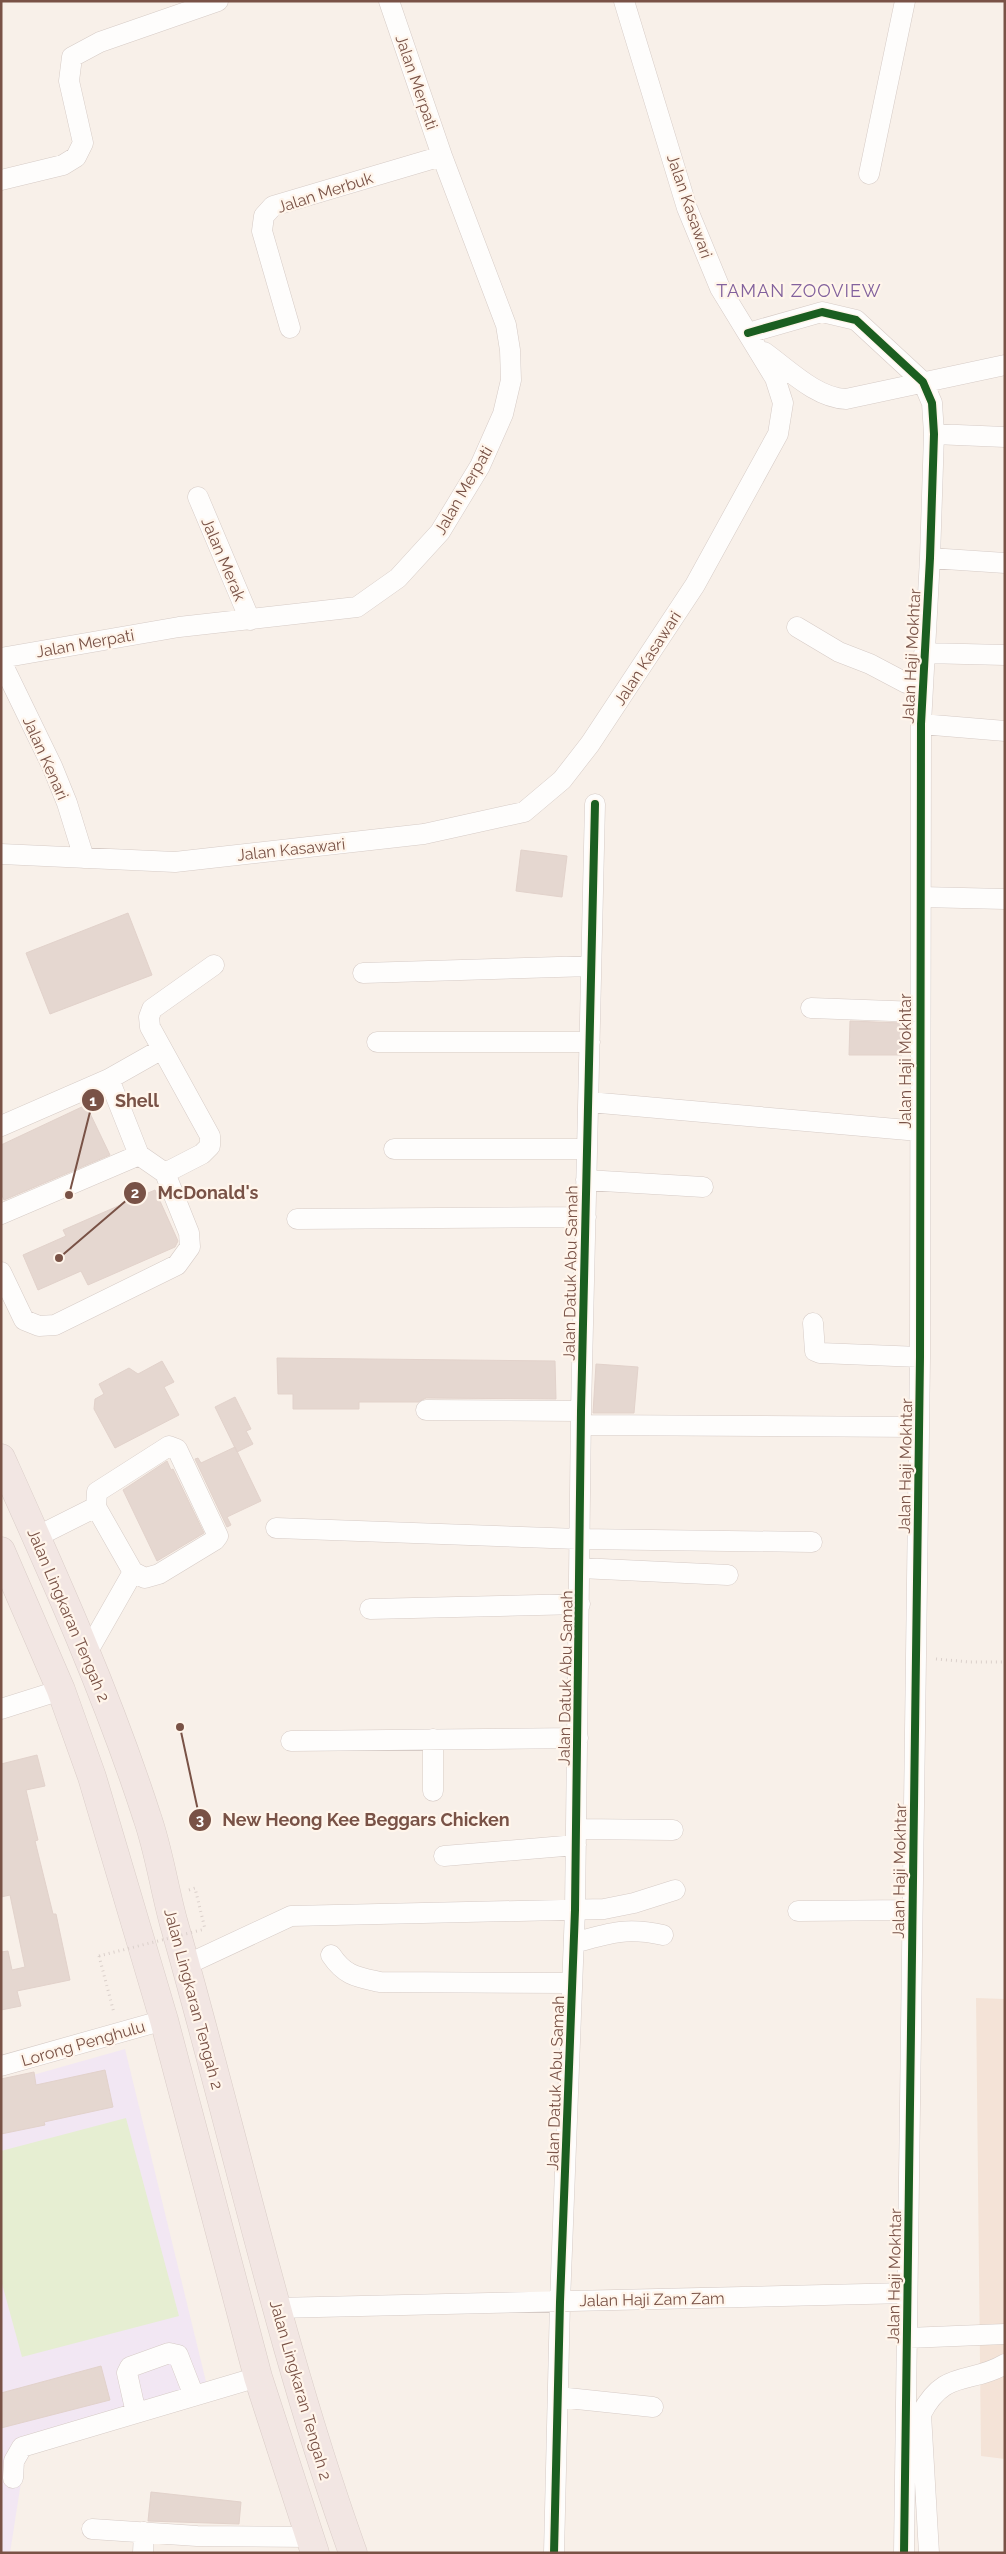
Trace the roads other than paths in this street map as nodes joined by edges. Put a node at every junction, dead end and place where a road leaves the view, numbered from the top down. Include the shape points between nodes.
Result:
1 (218, 1) edge
2 (389, 1) edge
3 (624, 1) edge
4 (905, 1) edge
5 (442, 156) junction
6 (869, 174) dead end
7 (1, 180) edge
8 (290, 328) dead end
9 (753, 340) junction
10 (1005, 365) edge
11 (923, 382) junction
12 (934, 434) junction
13 (1005, 437) edge
14 (198, 498) dead end
15 (930, 558) junction
16 (1005, 563) edge
17 (250, 620) junction
18 (797, 627) dead end
19 (924, 653) junction
20 (1005, 656) edge
21 (1, 659) edge
22 (922, 681) junction
23 (921, 724) junction
24 (1005, 731) edge
25 (595, 804) dead end
26 (1, 854) edge
27 (84, 858) junction
28 (920, 897) junction
29 (1005, 899) edge
30 (214, 965) dead end
31 (591, 966) junction
32 (363, 973) dead end
33 (811, 1008) dead end
34 (919, 1012) junction
35 (377, 1042) dead end
36 (590, 1042) junction
37 (162, 1049) junction
38 (109, 1079) junction
39 (589, 1102) junction
40 (1, 1126) edge
41 (919, 1131) junction
42 (394, 1149) dead end
43 (587, 1149) junction
44 (139, 1155) junction
45 (165, 1173) junction
46 (586, 1180) junction
47 (703, 1187) dead end
48 (1, 1214) edge
49 (586, 1217) junction
50 (297, 1219) dead end
51 (1, 1272) edge
52 (813, 1323) dead end
53 (920, 1357) junction
54 (426, 1410) dead end
55 (581, 1418) junction
56 (919, 1427) junction
57 (1, 1458) edge
58 (96, 1507) junction
59 (276, 1528) dead end
60 (36, 1537) junction
61 (579, 1540) junction
62 (812, 1542) dead end
63 (1, 1551) edge
64 (580, 1568) junction
65 (133, 1572) junction
66 (728, 1575) dead end
67 (580, 1604) junction
68 (370, 1609) dead end
69 (88, 1651) junction
70 (61, 1690) junction
71 (1, 1709) edge
72 (578, 1738) junction
73 (433, 1739) junction
74 (291, 1741) dead end
75 (433, 1791) dead end
76 (673, 1830) dead end
77 (576, 1837) junction
78 (444, 1856) dead end
79 (675, 1890) dead end
80 (575, 1910) junction
81 (912, 1910) junction
82 (798, 1911) dead end
83 (663, 1936) dead end
84 (574, 1944) junction
85 (331, 1955) dead end
86 (186, 1965) junction
87 (572, 1983) junction
88 (164, 2020) junction
89 (1, 2066) edge
90 (907, 2293) junction
91 (560, 2302) junction
92 (276, 2308) junction
93 (1002, 2334) edge
94 (907, 2338) junction
95 (1003, 2365) edge
96 (258, 2377) junction
97 (194, 2396) junction
98 (558, 2397) junction
99 (653, 2407) dead end
100 (136, 2413) junction
101 (13, 2478) dead end
102 (92, 2529) dead end
103 (144, 2532) junction
104 (313, 2545) edge
105 (143, 2553) edge
106 (353, 2553) edge
107 (554, 2553) edge
108 (904, 2553) edge
109 (930, 2553) edge

1 - 7 street via 100,42 72,57 69,81 82,143 76,157 63,165
2 - 5 street, Jalan Merpati
3 - 9 street, Jalan Kasawari via 687,208 720,288
4 - 6 street
5 - 8 street, Jalan Merbuk via 273,206 264,216 262,231
5 - 17 street, Jalan Merpati via 506,326 511,380 503,414 480,466 440,532 398,578 357,607
9 - 11 street via 820,392 834,398 846,399
9 - 11 street via 822,312 856,320
9 - 27 street, Jalan Kasawari via 775,378 783,404 778,434 695,585 590,744 562,780 524,812 424,834 175,862
10 - 11 street
11 - 12 street, Jalan Haji Mokhtar via 932,403
12 - 13 street
12 - 15 street, Jalan Haji Mokhtar
14 - 17 street, Jalan Merak
15 - 16 street
15 - 19 street, Jalan Haji Mokhtar
17 - 21 street, Jalan Merpati via 179,627
18 - 22 street via 838,652 906,683
19 - 20 street
19 - 22 street, Jalan Haji Mokhtar
21 - 27 street, Jalan Kenari via 67,803
22 - 23 street, Jalan Haji Mokhtar
23 - 24 street
23 - 28 street, Jalan Haji Mokhtar
25 - 31 street, Jalan Datuk Abu Samah
26 - 27 street, Jalan Kasawari
28 - 29 street
28 - 34 street, Jalan Haji Mokhtar
30 - 37 street via 152,1009 150,1027
31 - 32 street
31 - 36 street, Jalan Datuk Abu Samah
33 - 34 street
34 - 41 street, Jalan Haji Mokhtar
35 - 36 street
36 - 39 street, Jalan Datuk Abu Samah
37 - 38 street
37 - 45 street via 210,1136 210,1146 202,1154
38 - 40 street
38 - 44 street
39 - 41 street
39 - 43 street, Jalan Datuk Abu Samah
41 - 53 street, Jalan Haji Mokhtar
42 - 43 street
43 - 46 street, Jalan Datuk Abu Samah
44 - 45 street
44 - 48 street
45 - 51 street via 189,1232 190,1246 177,1265 55,1325 38,1326 24,1320
46 - 47 street
46 - 49 street, Jalan Datuk Abu Samah
49 - 50 street
49 - 55 street, Jalan Datuk Abu Samah
52 - 53 street via 813,1346 820,1353
53 - 56 street, Jalan Haji Mokhtar
54 - 55 street
55 - 56 street
55 - 61 street, Jalan Datuk Abu Samah
56 - 81 street, Jalan Haji Mokhtar
57 - 60 highway, Jalan Lingkaran Tengah 2
58 - 60 street
58 - 65 street
58 - 65 street via 97,1492 169,1446 177,1449 218,1536 158,1574 145,1578
59 - 61 street
60 - 69 highway, Jalan Lingkaran Tengah 2
61 - 62 street
61 - 64 street, Jalan Datuk Abu Samah
63 - 70 highway, Jalan Lingkaran Tengah 2
64 - 66 street
64 - 67 street, Jalan Datuk Abu Samah
65 - 69 street
67 - 68 street
67 - 72 street, Jalan Datuk Abu Samah
69 - 86 highway, Jalan Lingkaran Tengah 2 via 148,1820
70 - 71 street
70 - 88 highway, Jalan Lingkaran Tengah 2 via 92,1777
72 - 73 street
72 - 77 street, Jalan Datuk Abu Samah
73 - 74 street
73 - 75 street
76 - 77 street
77 - 78 street
77 - 80 street, Jalan Datuk Abu Samah
79 - 80 street via 619,1906
80 - 84 street, Jalan Datuk Abu Samah
80 - 86 street via 291,1916
81 - 82 street
81 - 90 street, Jalan Haji Mokhtar
83 - 84 street via 640,1930 616,1931
84 - 87 street, Jalan Datuk Abu Samah
85 - 87 street via 346,1972 380,1982
86 - 92 highway, Jalan Lingkaran Tengah 2
87 - 91 street, Jalan Datuk Abu Samah
88 - 89 street, Lorong Penghulu
88 - 96 highway, Jalan Lingkaran Tengah 2
90 - 91 street, Jalan Haji Zam Zam
90 - 94 street, Jalan Haji Mokhtar
91 - 92 street, Jalan Haji Zam Zam
91 - 98 street, Jalan Datuk Abu Samah
92 - 106 highway, Jalan Lingkaran Tengah 2 via 323,2466
93 - 94 street
93 - 95 street
94 - 108 street, Jalan Haji Mokhtar
95 - 109 street via 953,2380 929,2397 921,2414
96 - 97 street
96 - 104 highway, Jalan Lingkaran Tengah 2
97 - 100 street
97 - 100 street via 178,2355 169,2352 130,2368 127,2373
98 - 99 street
98 - 107 street, Jalan Datuk Abu Samah
100 - 101 street via 22,2447 14,2461
102 - 103 street
103 - 104 street
103 - 105 street

